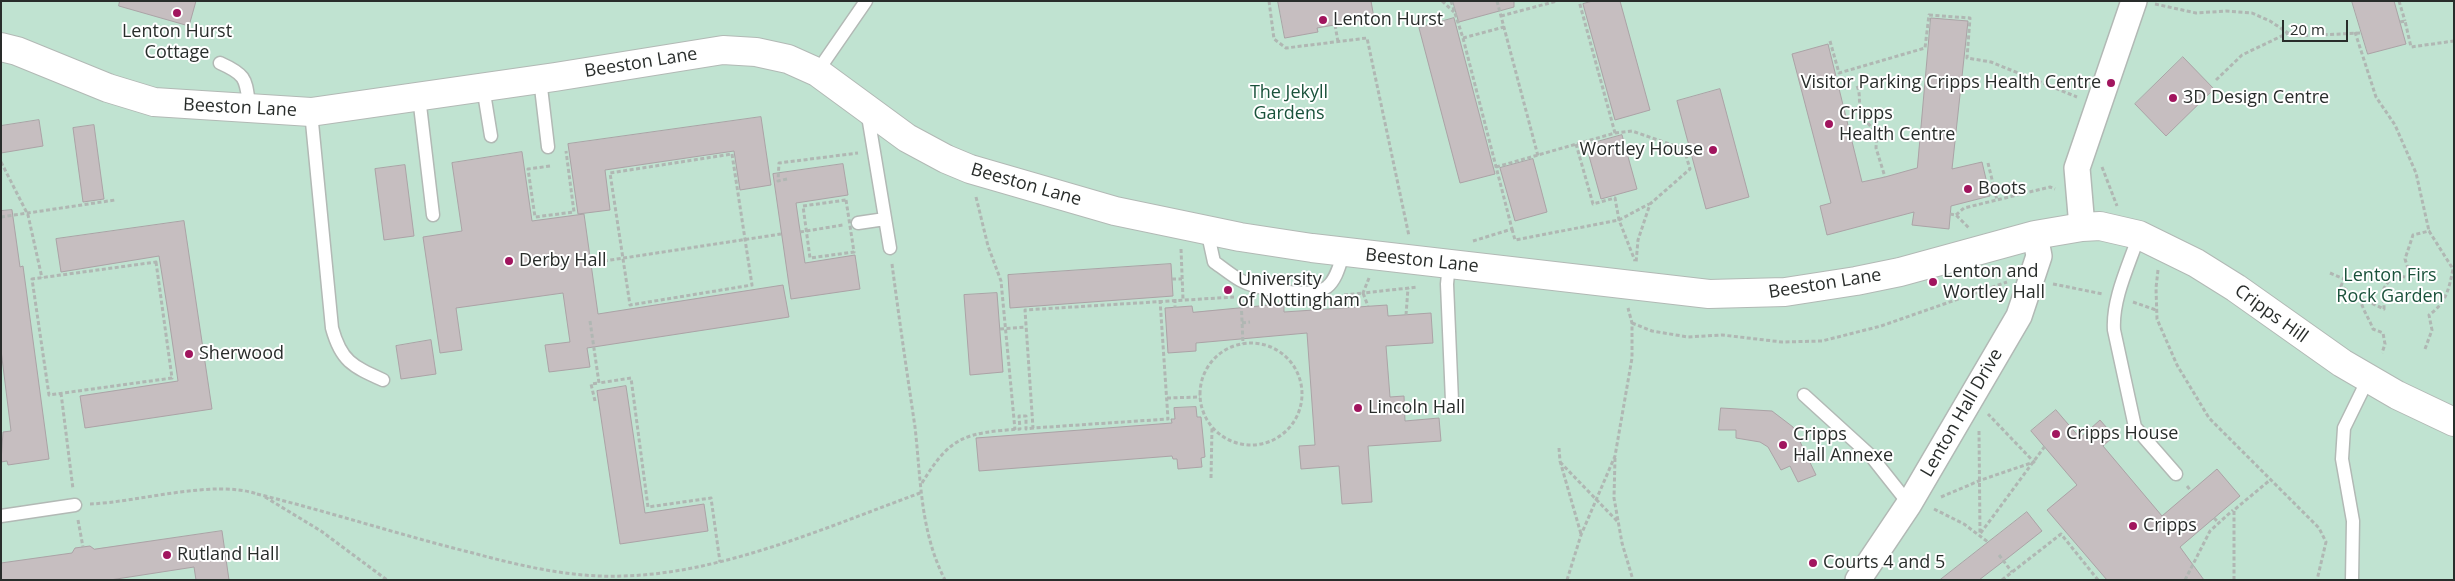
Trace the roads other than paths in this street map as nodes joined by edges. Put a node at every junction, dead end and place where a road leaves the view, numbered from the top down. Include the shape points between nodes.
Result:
1 (866, 1) edge
2 (2144, 2) edge
3 (1, 47) edge
4 (220, 63) dead end
5 (817, 72) junction
6 (540, 80) junction
7 (483, 86) junction
8 (419, 97) junction
9 (866, 109) junction
10 (250, 110) junction
11 (311, 112) junction
12 (490, 136) dead end
13 (548, 150) road end
14 (432, 215) dead end
15 (885, 219) junction
16 (854, 223) road end
17 (2082, 227) junction
18 (1207, 230) junction
19 (2128, 232) junction
20 (2035, 235) junction
21 (890, 248) road end
22 (1344, 252) junction
23 (1449, 264) junction
24 (2368, 379) junction
25 (383, 380) dead end
26 (1804, 395) dead end
27 (1452, 401) dead end
28 (2454, 422) edge
29 (2176, 474) dead end
30 (1915, 503) junction
31 (76, 505) road end
32 (1, 516) edge
33 (1858, 580) edge
34 (2352, 580) edge

1 - 5 lane
2 - 17 street via 2099,106 2077,168
3 - 10 street, Beeston Lane via 132,97 154,102
4 - 10 lane via 238,71 245,79
5 - 6 street, Beeston Lane via 788,59 756,52 723,50
5 - 9 street, Beeston Lane
6 - 7 street, Beeston Lane
6 - 13 lane
7 - 8 street, Beeston Lane
7 - 12 lane
8 - 11 street, Beeston Lane
8 - 14 lane
9 - 15 lane
9 - 18 street, Beeston Lane via 927,150 970,170 1115,210
10 - 11 street, Beeston Lane
11 - 25 lane via 332,328 338,348 349,362
15 - 16 lane
15 - 21 lane
17 - 19 street, Cripps Hill
17 - 20 street, Beeston Lane
18 - 22 street, Beeston Lane
18 - 22 lane via 1214,262 1240,280 1272,289 1316,292 1326,287 1333,281
19 - 24 street, Cripps Hill via 2196,263
19 - 29 lane via 2114,330 2135,427
20 - 23 street, Beeston Lane via 1900,272 1785,292 1709,294
20 - 30 street, Lenton Hall Drive via 2039,256 2019,316
22 - 23 street, Beeston Lane
23 - 27 lane
24 - 28 street, Cripps Hill
24 - 34 lane via 2344,428 2342,459 2353,521
26 - 30 lane via 1871,456
30 - 33 street, Lenton Hall Drive
31 - 32 lane

